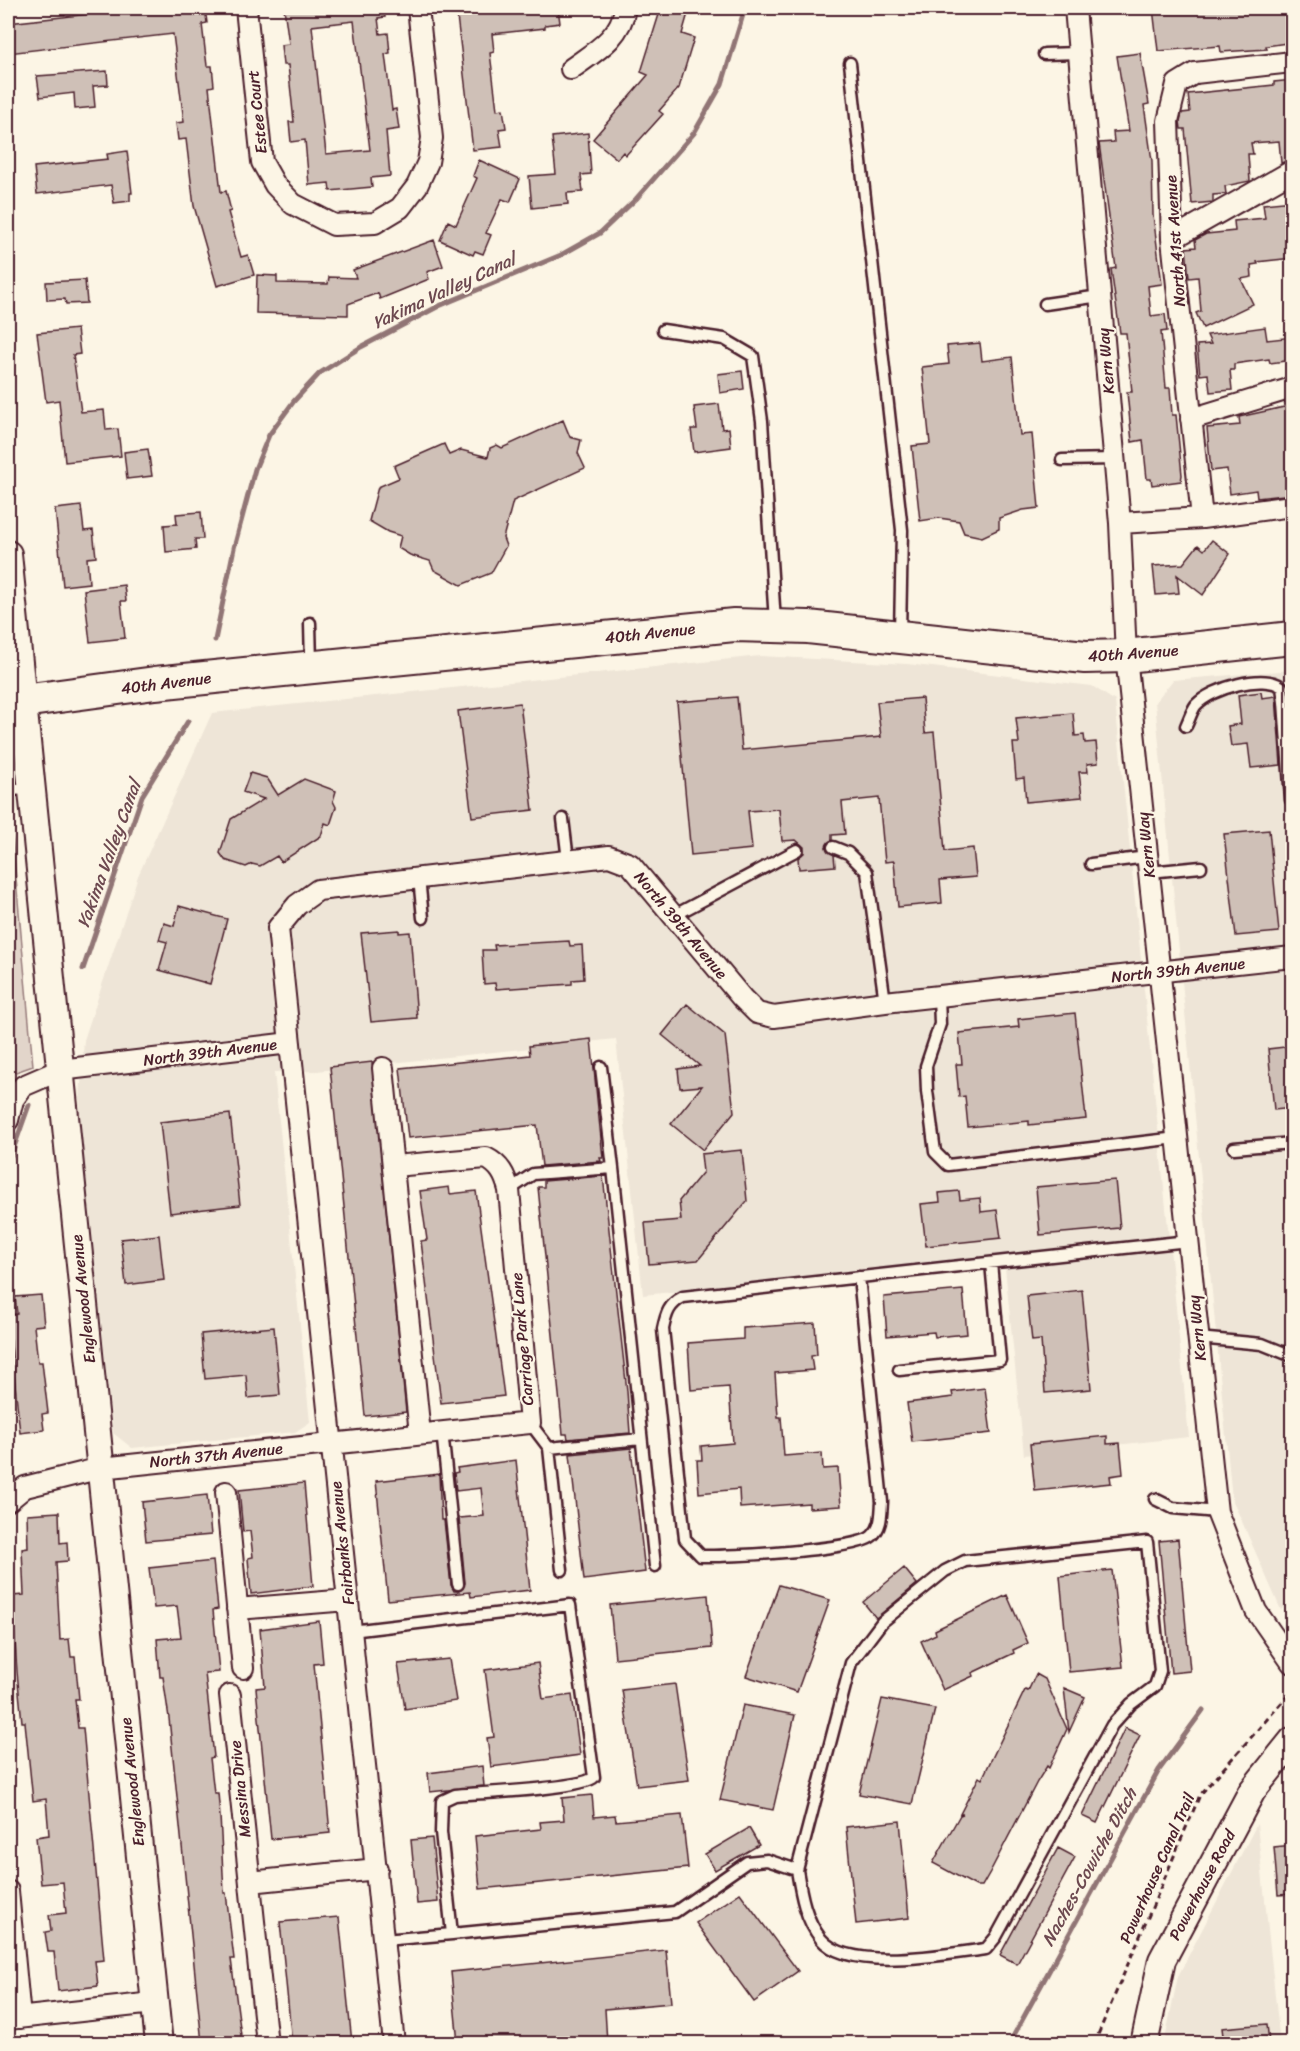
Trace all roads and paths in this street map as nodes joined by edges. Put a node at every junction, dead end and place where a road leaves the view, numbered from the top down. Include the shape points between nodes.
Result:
1 (246, 8) edge
2 (418, 8) edge
3 (625, 8) edge
4 (1075, 8) edge
5 (1079, 53) junction
6 (1044, 54) dead end
7 (1293, 62) edge
8 (850, 63) dead end
9 (571, 69) dead end
10 (1293, 171) edge
11 (1172, 239) junction
12 (1100, 296) junction
13 (1045, 304) dead end
14 (663, 330) dead end
15 (1293, 388) edge
16 (1191, 419) junction
17 (1114, 459) junction
18 (1062, 460) dead end
19 (1293, 506) edge
20 (1202, 518) junction
21 (1120, 523) junction
22 (8, 554) edge
23 (310, 623) dead end
24 (775, 626) junction
25 (900, 637) junction
26 (1293, 638) edge
27 (1126, 656) junction
28 (311, 667) junction
29 (15, 702) edge
30 (1186, 726) dead end
31 (20, 789) edge
32 (1291, 800) edge
33 (563, 819) dead end
34 (833, 847) dead end
35 (797, 850) dead end
36 (568, 860) junction
37 (1091, 864) dead end
38 (1148, 865) junction
39 (1201, 867) dead end
40 (419, 878) junction
41 (675, 915) junction
42 (423, 918) dead end
43 (1293, 957) edge
44 (1160, 972) junction
45 (939, 996) junction
46 (885, 1002) junction
47 (290, 1043) junction
48 (601, 1067) dead end
49 (383, 1068) dead end
50 (60, 1070) junction
51 (15, 1087) edge
52 (8, 1120) edge
53 (1177, 1138) junction
54 (1293, 1143) edge
55 (1233, 1148) dead end
56 (394, 1166) junction
57 (613, 1168) junction
58 (509, 1190) junction
59 (1188, 1241) junction
60 (991, 1263) junction
61 (859, 1277) junction
62 (1198, 1338) junction
63 (1293, 1356) edge
64 (899, 1370) dead end
65 (530, 1422) junction
66 (442, 1431) junction
67 (420, 1434) junction
68 (641, 1439) junction
69 (332, 1443) junction
70 (549, 1448) junction
71 (100, 1468) junction
72 (226, 1492) dead end
73 (1155, 1499) dead end
74 (8, 1501) edge
75 (1217, 1512) junction
76 (655, 1566) dead end
77 (562, 1570) dead end
78 (458, 1584) dead end
79 (348, 1600) junction
80 (237, 1609) junction
81 (351, 1631) junction
82 (1293, 1663) edge
83 (243, 1668) dead end
84 (1293, 1691) edge
85 (230, 1695) dead end
86 (1293, 1741) edge
87 (376, 1869) junction
88 (797, 1870) junction
89 (250, 1882) junction
90 (8, 1891) edge
91 (452, 1934) junction
92 (384, 1941) junction
93 (154, 2003) junction
94 (14, 2018) edge
95 (159, 2043) edge
96 (267, 2043) edge
97 (394, 2043) edge
98 (1094, 2043) edge
99 (1144, 2043) edge

1 - 2 street, Estee Court via 262,162 275,185 293,204 334,225 375,223 400,208 417,186 428,162 432,138
3 - 9 street via 611,40
4 - 5 street, Kern Way
5 - 6 lane
5 - 12 street, Kern Way
7 - 11 street, North 41st Avenue via 1195,73 1177,84 1168,121
8 - 25 lane via 902,530
10 - 11 street
11 - 16 street, North 41st Avenue
12 - 13 lane
12 - 17 street, Kern Way
14 - 24 lane via 724,339 753,356 762,421
15 - 16 street
16 - 20 street, North 41st Avenue
17 - 18 lane
17 - 21 street, Kern Way
19 - 20 street
20 - 21 street
21 - 27 street, Kern Way
22 - 29 street, Englewood Avenue
23 - 28 lane
24 - 25 main road, 40th Avenue
24 - 28 main road, 40th Avenue via 734,625
25 - 27 main road, 40th Avenue via 1085,657
26 - 27 main road, 40th Avenue
27 - 38 street, Kern Way
28 - 29 main road, 40th Avenue
29 - 31 street, Englewood Avenue
30 - 32 lane via 1196,705 1221,690 1246,682 1276,683 1282,687
31 - 50 street, Englewood Avenue
33 - 36 lane
34 - 46 lane via 848,853 867,872
35 - 41 lane
36 - 40 street, North 39th Avenue
36 - 41 street, North 39th Avenue via 609,856 630,864
37 - 38 lane
38 - 39 lane
38 - 44 street, Kern Way
40 - 42 lane
40 - 47 street, North 39th Avenue via 318,890 297,905 278,928
41 - 46 street, North 39th Avenue via 757,1013 774,1017
43 - 44 street, North 39th Avenue
44 - 45 street, North 39th Avenue
44 - 53 street, Kern Way
45 - 46 street, North 39th Avenue
45 - 53 lane via 940,1024 926,1066 935,1152 948,1165
47 - 50 street, North 39th Avenue
47 - 69 street, Fairbanks Avenue
48 - 57 lane
49 - 56 street
50 - 51 street, North 39th Avenue
50 - 71 street, Englewood Avenue
51 - 52 street
53 - 59 street, Kern Way
54 - 55 lane
56 - 58 street, Carriage Park Lane via 486,1158 505,1176
56 - 67 street
57 - 58 lane via 533,1174
57 - 68 lane
58 - 65 street, Carriage Park Lane
59 - 60 lane
59 - 62 street, Kern Way
60 - 61 lane
60 - 64 lane via 1000,1360
61 - 61 lane via 683,1297 673,1302 666,1314 663,1329 685,1539 701,1556 736,1557 865,1541 880,1525 882,1502
62 - 63 lane via 1252,1342
62 - 75 street, Kern Way
65 - 66 street, Carriage Park Lane
65 - 70 lane
66 - 67 street, Carriage Park Lane
66 - 78 lane
67 - 69 street, Carriage Park Lane
68 - 70 lane
68 - 76 lane
69 - 71 street, North 37th Avenue
69 - 79 street, Fairbanks Avenue
70 - 77 lane
71 - 74 street, North 37th Avenue via 25,1487
71 - 93 street, Englewood Avenue
72 - 80 street
73 - 75 lane via 1173,1508
75 - 82 street, Kern Way via 1256,1611
79 - 80 street
79 - 81 street, Fairbanks Avenue
80 - 83 street
81 - 87 street, Fairbanks Avenue
81 - 91 lane via 570,1605 594,1777 591,1781 563,1786 454,1795 442,1801 441,1832
84 - 98 path, Powerhouse Canal Trail via 1200,1795
85 - 89 street, Messina Drive
86 - 99 street, Powerhouse Road via 1252,1791 1162,1960
87 - 89 street
87 - 92 street, Fairbanks Avenue
88 - 88 lane via 851,1663 882,1622 945,1571 965,1561 1146,1542 1160,1671 1155,1686 1112,1725 986,1949 912,1959 852,1957 822,1940 803,1906
88 - 91 lane via 767,1860 747,1862 675,1912
89 - 96 street, Messina Drive
90 - 94 street
91 - 92 lane
92 - 97 street, Fairbanks Avenue
93 - 94 street
93 - 95 street, Englewood Avenue

